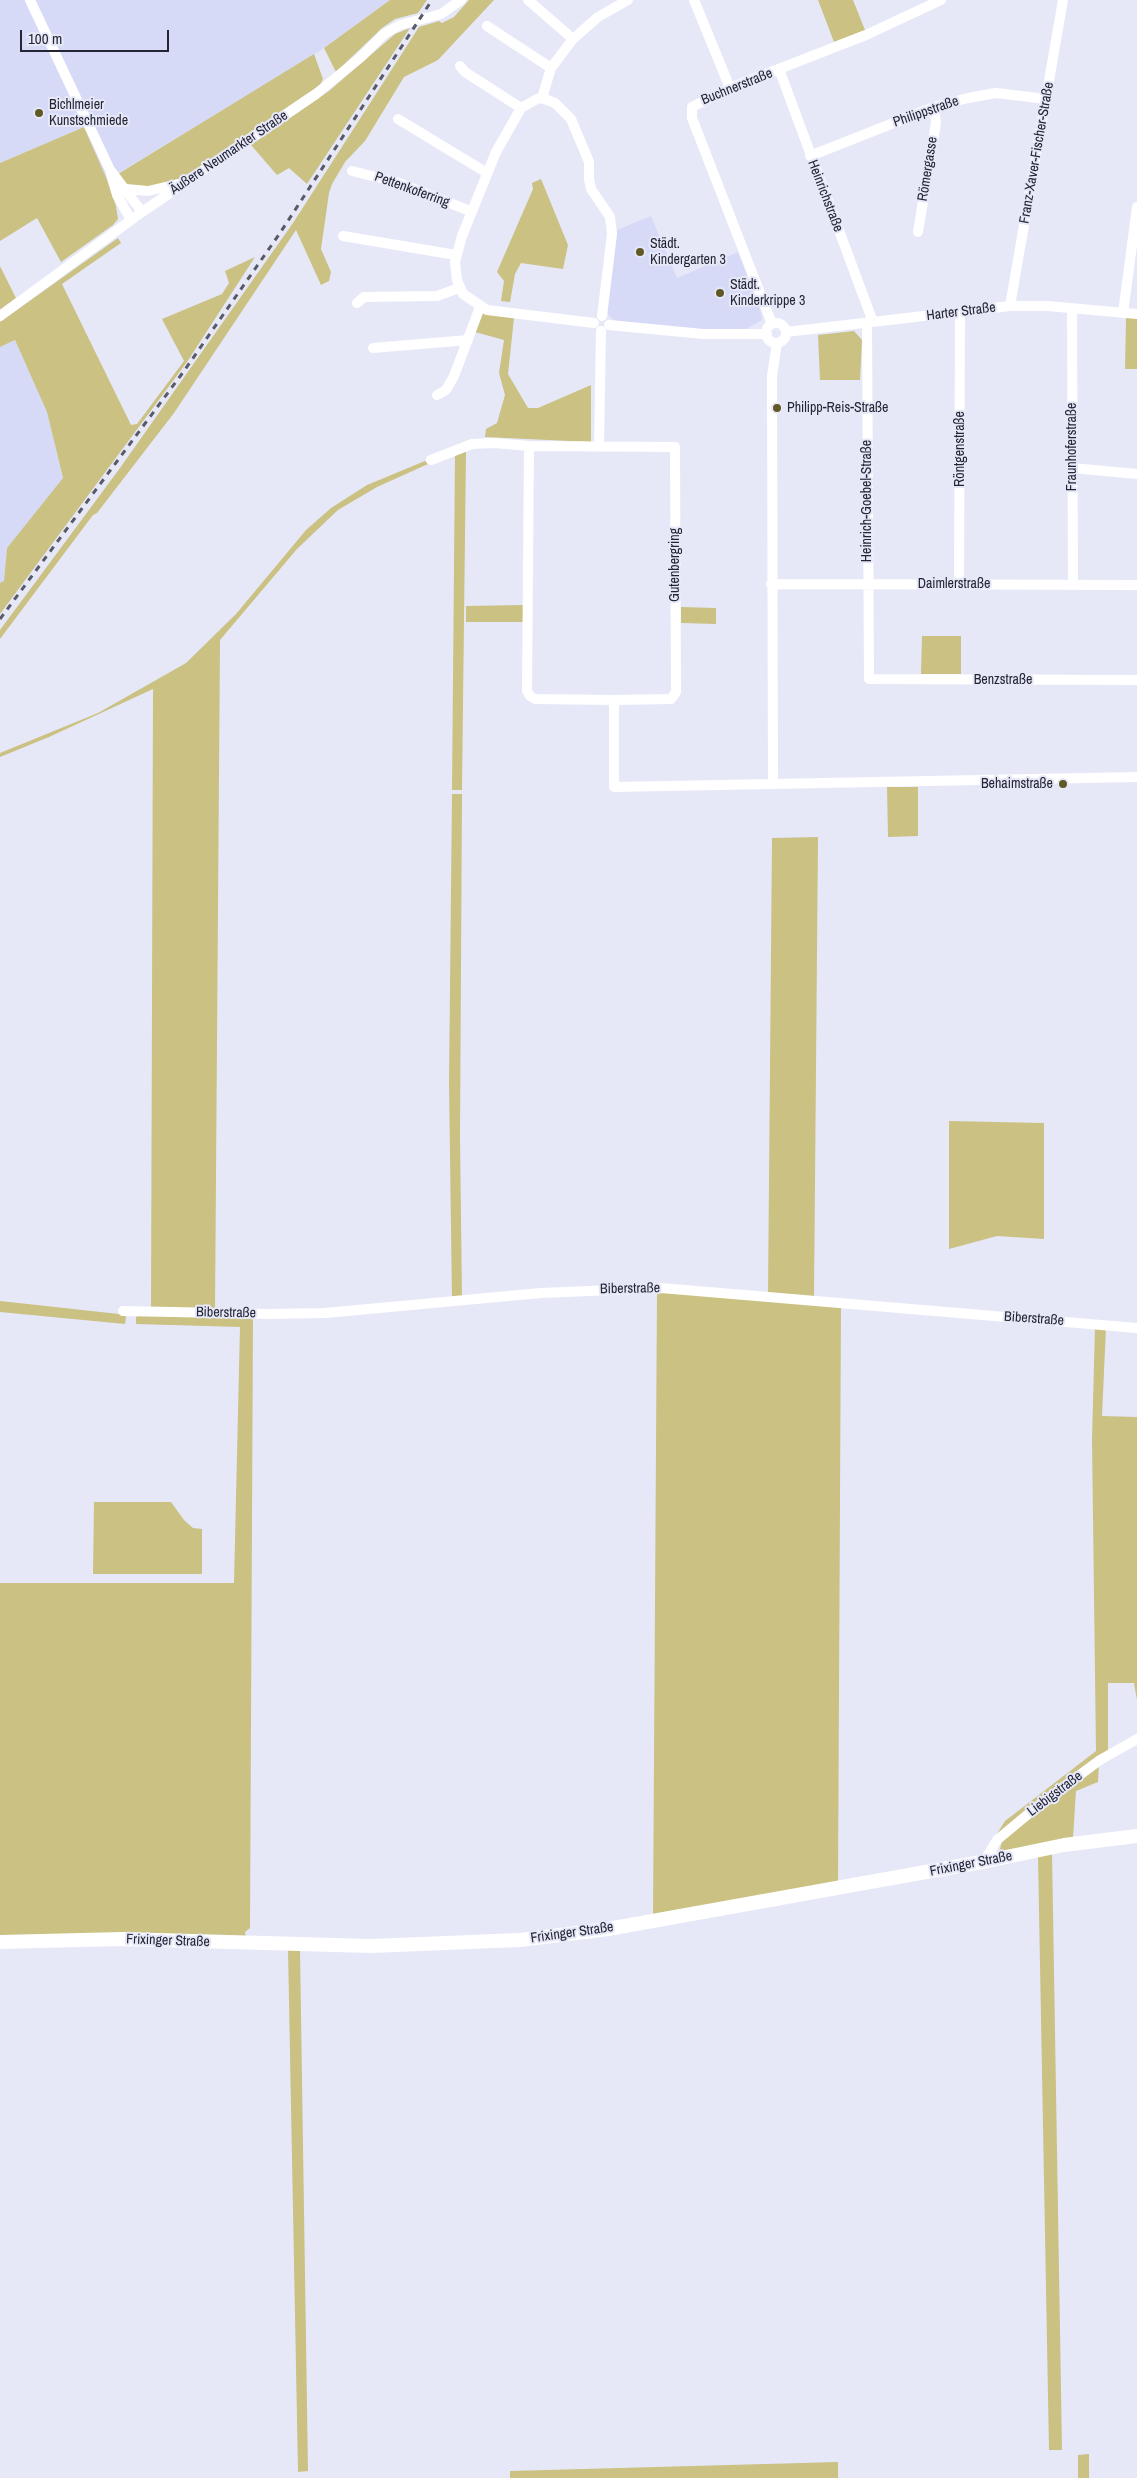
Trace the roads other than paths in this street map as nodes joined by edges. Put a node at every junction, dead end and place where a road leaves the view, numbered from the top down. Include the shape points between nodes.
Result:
1 (30, 0) edge
2 (461, 0) edge
3 (528, 0) edge
4 (628, 0) edge
5 (694, 0) edge
6 (941, 0) edge
7 (1063, 0) edge
8 (487, 26) dead end
9 (573, 39) junction
10 (460, 66) dead end
11 (551, 68) junction
12 (779, 69) junction
13 (730, 88) junction
14 (542, 98) junction
15 (1047, 99) junction
16 (934, 107) junction
17 (522, 108) junction
18 (398, 119) dead end
19 (810, 156) junction
20 (110, 170) junction
21 (352, 171) dead end
22 (487, 173) junction
23 (186, 182) junction
24 (125, 188) junction
25 (1137, 207) edge
26 (470, 211) junction
27 (142, 212) junction
28 (131, 220) junction
29 (918, 232) dead end
30 (343, 236) dead end
31 (456, 255) junction
32 (459, 288) junction
33 (357, 303) dead end
34 (1010, 306) junction
35 (480, 307) junction
36 (1072, 309) junction
37 (960, 313) junction
38 (1123, 313) junction
39 (1137, 314) edge
40 (0, 316) edge
41 (870, 323) junction
42 (602, 324) junction
43 (769, 329) junction
44 (786, 332) junction
45 (468, 340) junction
46 (777, 343) junction
47 (373, 348) dead end
48 (437, 395) dead end
49 (529, 446) junction
50 (599, 446) junction
51 (431, 460) dead end
52 (1072, 468) junction
53 (1137, 474) edge
54 (771, 584) junction
55 (959, 584) junction
56 (867, 585) junction
57 (1073, 585) junction
58 (1137, 585) edge
59 (869, 680) joint
60 (1137, 680) edge
61 (614, 700) junction
62 (1137, 776) edge
63 (773, 783) junction
64 (123, 1310) dead end
65 (1137, 1328) edge
66 (1137, 1739) edge
67 (1137, 1836) edge
68 (987, 1862) junction
69 (0, 1942) edge

1 - 20 street
2 - 23 street, Äußere Neumarkter Straße via 441,14 400,25 384,34 316,94
3 - 9 street
4 - 9 street via 598,17
5 - 13 street
6 - 12 street, Buchnerstraße via 866,36
7 - 15 street, Franz-Xaver-Fischer-Straße
8 - 11 street
9 - 11 street
10 - 17 street
11 - 14 street
12 - 13 street, Buchnerstraße
12 - 19 street, Heinrichstraße
13 - 43 street, Buchnerstraße via 696,103 691,112
14 - 17 street
14 - 42 street via 562,108 571,119 589,162 589,184 612,222
15 - 16 street, Philippstraße via 996,93
15 - 34 street, Franz-Xaver-Fischer-Straße
16 - 19 street, Philippstraße
16 - 29 street, Römergasse via 936,123
17 - 22 street
18 - 22 street
19 - 41 street, Heinrichstraße
20 - 24 street
20 - 28 street via 117,195
21 - 26 street, Pettenkoferring via 396,182
22 - 26 street
23 - 24 street via 148,191
23 - 27 street, Äußere Neumarkter Straße
24 - 27 street
25 - 38 street
26 - 31 street
27 - 28 street, Äußere Neumarkter Straße
28 - 40 street, Äußere Neumarkter Straße
30 - 31 street
31 - 32 street via 454,268
32 - 33 street via 437,296 364,297
32 - 35 street
34 - 36 street, Harter Straße
34 - 37 street, Harter Straße
35 - 42 street via 495,312
35 - 45 street
36 - 38 street, Harter Straße
36 - 52 street, Fraunhoferstraße
37 - 41 street, Harter Straße
37 - 55 street, Röntgenstraße
38 - 39 street, Harter Straße
41 - 44 street, Harter Straße
41 - 56 street, Heinrich-Goebel-Straße
42 - 43 street via 703,334
42 - 50 street
43 - 44 street via 779,324
43 - 46 street via 770,340
44 - 46 street via 784,340
45 - 47 street
45 - 48 street via 450,385
46 - 54 street via 772,376
49 - 50 street, Gutenbergring
49 - 51 street, Gutenbergring via 494,442 472,444
49 - 61 street, Gutenbergring via 527,691 535,699
50 - 61 street, Gutenbergring via 675,447 676,692 671,699
52 - 53 street
52 - 57 street, Fraunhoferstraße
54 - 56 street, Daimlerstraße
54 - 63 street
55 - 56 street, Daimlerstraße
55 - 57 street, Daimlerstraße
56 - 59 street, Heinrich-Goebel-Straße
57 - 58 street, Daimlerstraße
59 - 60 street, Benzstraße
61 - 63 street via 614,787
62 - 63 street
64 - 65 street, Biberstraße via 325,1313 541,1293 661,1288
66 - 68 street, Liebigstraße via 1100,1760 1040,1805 998,1840
67 - 68 street, Frixinger Straße via 1064,1845
68 - 69 street, Frixinger Straße via 608,1929 520,1940 372,1946 122,1939

